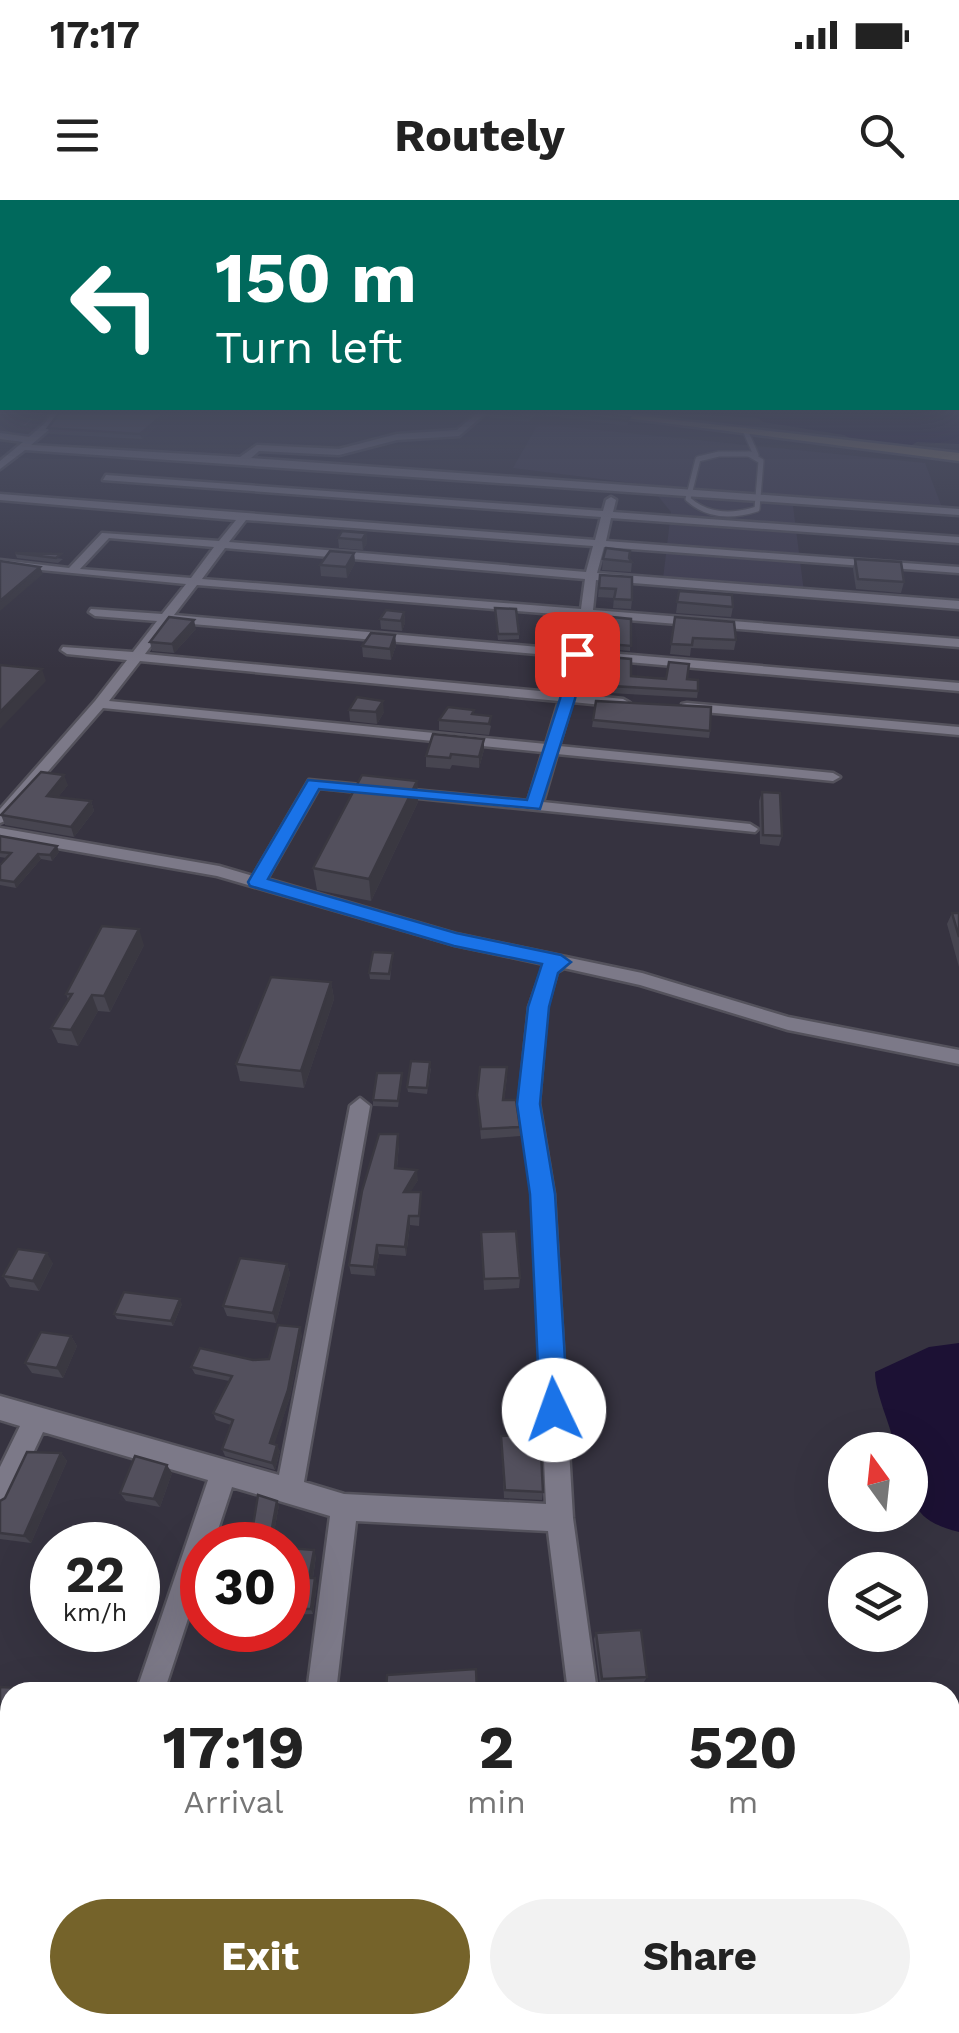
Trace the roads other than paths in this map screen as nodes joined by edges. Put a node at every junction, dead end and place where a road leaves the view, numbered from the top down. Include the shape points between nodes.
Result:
1 (6, 499) edge
2 (82, 499) edge
3 (401, 499) edge
4 (611, 499) edge
5 (688, 499) edge
6 (757, 499) edge
7 (780, 499) edge
8 (75, 505) junction
9 (959, 512) edge
10 (608, 513) junction
11 (243, 516) junction
12 (959, 540) edge
13 (221, 545) junction
14 (600, 545) junction
15 (0, 562) edge
16 (959, 570) edge
17 (71, 572) junction
18 (591, 576) junction
19 (194, 582) junction
20 (959, 605) edge
21 (95, 612) dead end
22 (588, 614) junction
23 (169, 618) junction
24 (959, 643) edge
25 (67, 650) dead end
26 (577, 654) junction
27 (138, 657) junction
28 (959, 687) edge
29 (568, 699) junction
30 (100, 704) junction
31 (640, 704) edge
32 (676, 706) edge
33 (959, 731) edge
34 (550, 750) junction
35 (833, 777) dead end
36 (534, 806) junction
37 (0, 818) edge
38 (750, 829) dead end
39 (0, 833) edge
40 (257, 882) junction
41 (561, 962) junction
42 (959, 1057) edge
43 (360, 1106) dead end
44 (0, 1408) edge
45 (37, 1418) junction
46 (224, 1472) junction
47 (289, 1491) junction
48 (0, 1496) edge
49 (344, 1507) junction
50 (560, 1518) junction
51 (153, 1682) edge
52 (322, 1682) edge
53 (582, 1682) edge

1 - 8 street
2 - 8 street
3 - 10 street
4 - 10 street
5 - 6 lane via 714,513 746,514 756,509
7 - 9 street
8 - 11 street
10 - 12 street
10 - 14 street
11 - 13 street
11 - 14 street
13 - 17 street via 106,535
13 - 18 street
13 - 19 street
14 - 16 street
14 - 18 street
15 - 17 street
17 - 19 street
18 - 20 street
18 - 22 street
19 - 22 street
19 - 23 street
21 - 23 street
22 - 24 street
22 - 26 street
23 - 26 street
23 - 27 street
25 - 27 street
26 - 28 street
26 - 29 street
27 - 29 street
27 - 30 street
29 - 31 street
29 - 34 street
30 - 34 street
30 - 37 street
32 - 33 street
34 - 35 street
34 - 36 street
36 - 38 street
36 - 40 street via 314,783
39 - 40 street
40 - 41 street
41 - 42 street via 788,1023
41 - 50 street via 549,970 538,1007 528,1104 542,1194
43 - 47 street
44 - 45 street
45 - 46 street
45 - 48 street
46 - 47 street
46 - 51 street
47 - 49 street
49 - 50 street
49 - 52 street
50 - 53 street

